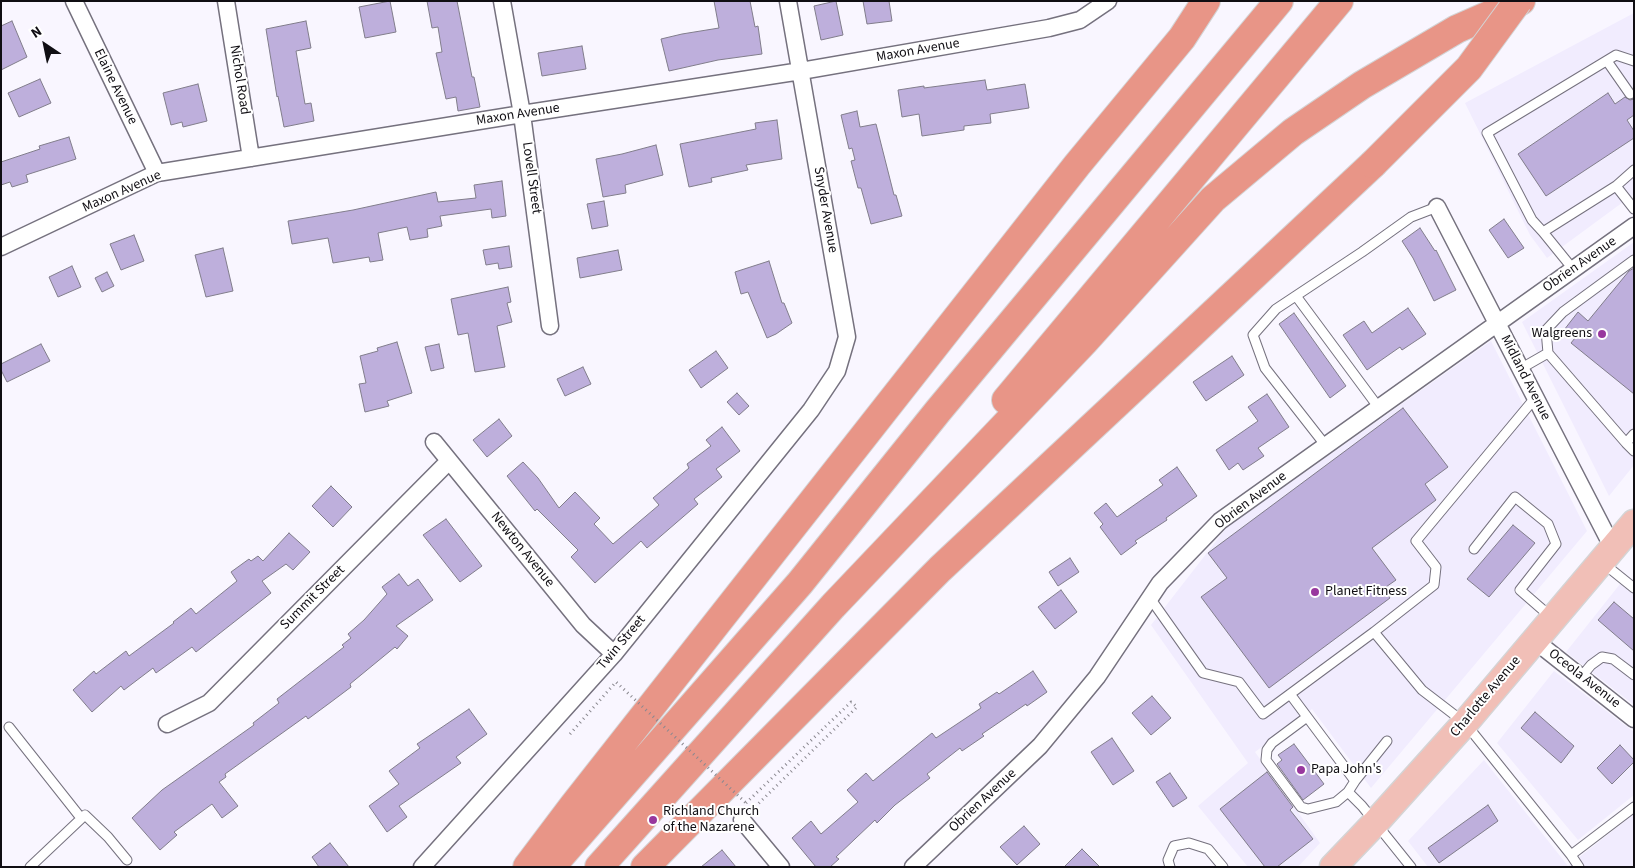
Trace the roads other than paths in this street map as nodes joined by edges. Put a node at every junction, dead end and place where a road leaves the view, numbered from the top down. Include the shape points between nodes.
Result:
1 (74, 1) edge
2 (226, 1) edge
3 (502, 1) edge
4 (788, 1) edge
5 (1108, 1) edge
6 (1206, 1) edge
7 (1279, 1) edge
8 (1339, 1) edge
9 (1519, 1) edge
10 (1607, 61) junction
11 (1634, 62) edge
12 (801, 71) junction
13 (1630, 94) dead end
14 (522, 114) junction
15 (251, 158) junction
16 (1634, 170) edge
17 (157, 173) junction
18 (1616, 186) junction
19 (1437, 207) joint
20 (1634, 209) edge
21 (1634, 226) edge
22 (1543, 232) junction
23 (1, 247) edge
24 (1634, 260) edge
25 (1573, 270) junction
26 (1296, 296) junction
27 (1498, 323) junction
28 (550, 326) dead end
29 (1548, 353) junction
30 (1520, 369) junction
31 (1535, 398) junction
32 (1379, 408) junction
33 (811, 410) joint
34 (1634, 434) edge
35 (434, 442) dead end
36 (1626, 443) junction
37 (1326, 446) junction
38 (1634, 451) edge
39 (449, 461) junction
40 (1634, 523) edge
41 (1474, 549) dead end
42 (1608, 555) junction
43 (1634, 588) edge
44 (1150, 598) junction
45 (833, 606) junction
46 (1553, 619) junction
47 (1374, 632) junction
48 (1534, 640) junction
49 (614, 654) junction
50 (1634, 675) edge
51 (1581, 677) junction
52 (1290, 694) junction
53 (1307, 717) junction
54 (1634, 719) edge
55 (1465, 723) junction
56 (167, 724) dead end
57 (9, 727) dead end
58 (1387, 742) dead end
59 (1354, 781) junction
60 (1348, 792) junction
61 (1634, 807) edge
62 (81, 818) junction
63 (742, 820) road end
64 (1376, 822) junction
65 (1571, 855) junction
66 (128, 860) dead end
67 (1338, 865) edge
68 (30, 867) edge
69 (422, 867) edge
70 (527, 867) edge
71 (551, 867) edge
72 (600, 867) edge
73 (645, 867) edge
74 (781, 867) edge
75 (912, 867) edge
76 (1170, 867) edge
77 (1223, 867) edge
78 (1411, 867) edge
79 (1579, 867) edge

1 - 17 street, Elaine Avenue
2 - 15 street, Nichol Road
3 - 14 street, Lovell Street
4 - 12 street, Snyder Avenue
5 - 12 street, Maxon Avenue via 1080,20 1049,28
6 - 70 highway via 1182,38 1071,173
7 - 71 highway via 938,411 800,583
8 - 45 highway
9 - 45 highway via 1456,29 1362,85 1293,132 1213,199 1084,342
9 - 73 highway, bridge via 1469,68 1373,164 940,570
10 - 11 lane via 1616,55
10 - 13 lane
10 - 22 lane via 1487,133 1532,220
12 - 14 street, Maxon Avenue
12 - 33 street, Snyder Avenue via 847,337 838,371
14 - 15 street, Maxon Avenue
14 - 28 street, Lovell Street
15 - 17 street, Maxon Avenue
16 - 18 lane
17 - 23 street, Maxon Avenue
18 - 20 lane
18 - 22 lane
19 - 26 lane via 1411,217
19 - 27 street, Midland Avenue
21 - 25 street, Obrien Avenue
22 - 25 lane
24 - 29 lane via 1563,312 1546,330
25 - 27 street, Obrien Avenue
26 - 32 lane
26 - 37 lane via 1276,309 1253,335 1265,368
27 - 30 street, Midland Avenue
27 - 32 street, Obrien Avenue
29 - 30 lane
29 - 36 lane
30 - 31 street, Midland Avenue
31 - 42 street, Midland Avenue
31 - 47 lane via 1416,541 1436,567 1434,585
32 - 37 street, Obrien Avenue
33 - 49 street, Twin Street
34 - 36 lane
35 - 39 street, Newton Avenue
36 - 38 lane
37 - 44 street, Obrien Avenue via 1220,522 1160,583
39 - 49 street, Newton Avenue via 582,625
39 - 56 street, Summit Street via 209,703
40 - 42 main road, Charlotte Avenue
41 - 46 lane via 1515,497 1548,524 1556,544 1520,590
42 - 43 lane
42 - 46 main road, Charlotte Avenue
44 - 52 lane via 1203,673 1238,682 1263,714
44 - 75 street, Obrien Avenue via 1097,677 1040,746
45 - 72 highway
46 - 48 main road, Charlotte Avenue
47 - 52 lane
47 - 55 lane via 1422,690
48 - 51 street, Oceola Avenue
48 - 55 main road, Charlotte Avenue
49 - 69 street, Twin Street
50 - 51 lane via 1613,659 1602,657
51 - 54 street, Oceola Avenue
52 - 53 lane
53 - 59 lane
53 - 60 lane via 1272,743 1266,750 1266,760 1301,807 1308,809 1336,802
55 - 64 main road, Charlotte Avenue
55 - 65 lane
57 - 62 lane
58 - 59 lane
59 - 60 lane
60 - 64 lane
61 - 65 lane
62 - 66 lane via 84,814
62 - 68 lane
63 - 74 street
64 - 67 main road, Charlotte Avenue
64 - 78 lane
65 - 79 lane
76 - 77 lane via 1168,860 1174,846 1189,843 1208,848

